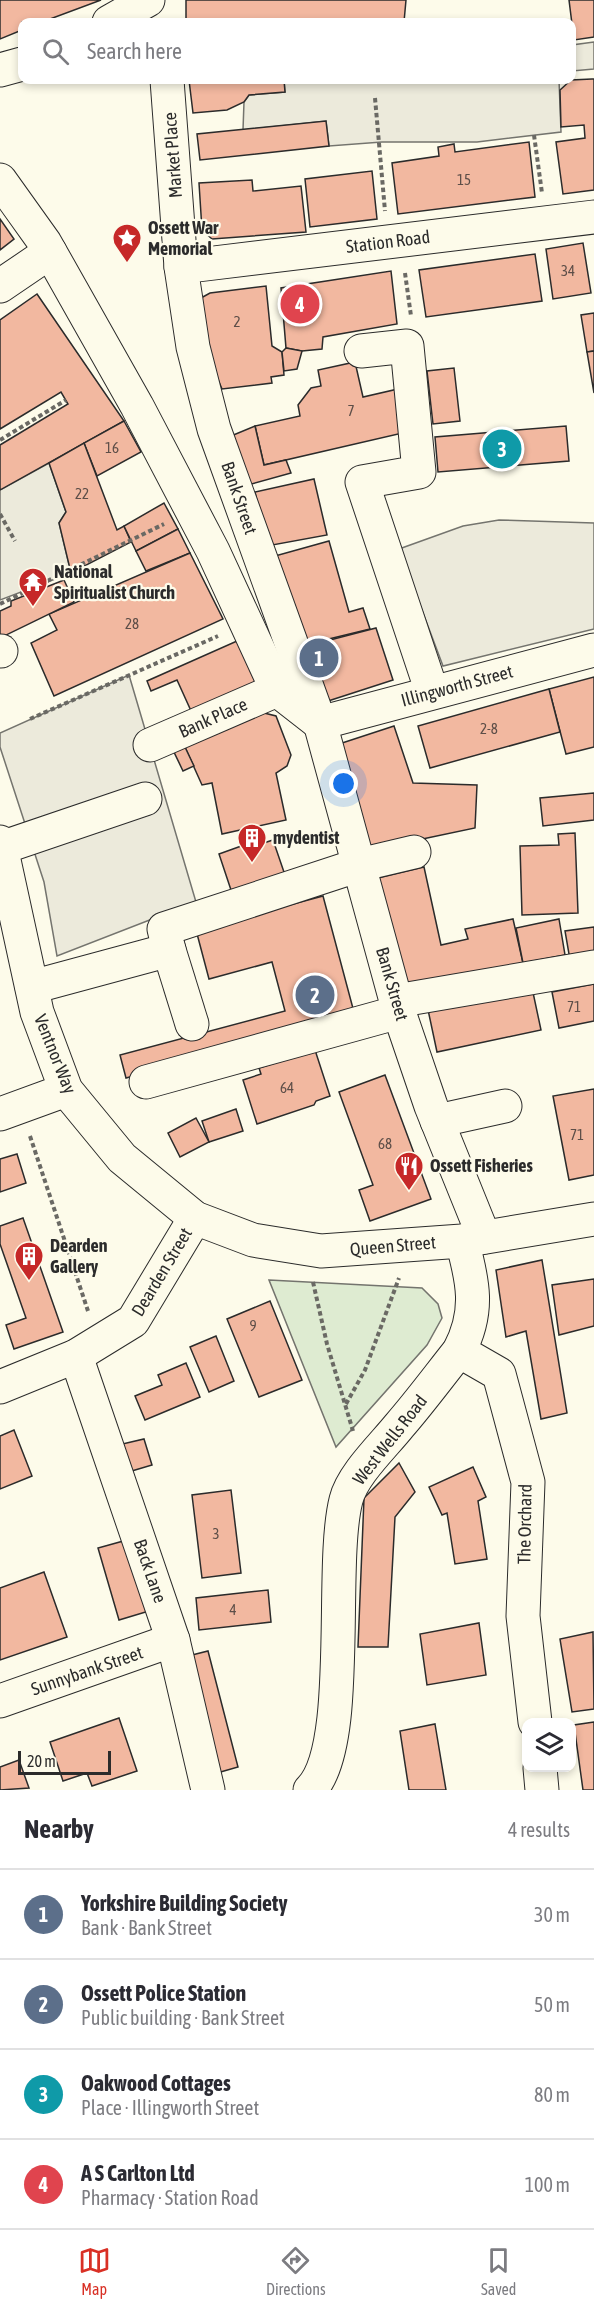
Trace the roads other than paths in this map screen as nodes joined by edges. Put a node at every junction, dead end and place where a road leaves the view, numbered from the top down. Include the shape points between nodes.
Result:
1 (152, 5) edge
2 (119, 18) edge
3 (18, 65) edge
4 (0, 70) edge
5 (167, 84) edge
6 (0, 180) edge
7 (594, 217) edge
8 (50, 252) junction
9 (182, 267) junction
10 (0, 286) edge
11 (361, 351) dead end
12 (594, 650) edge
13 (277, 690) junction
14 (432, 692) junction
15 (320, 723) junction
16 (150, 745) dead end
17 (145, 799) dead end
18 (1, 845) edge
19 (414, 852) dead end
20 (359, 865) junction
21 (7, 905) edge
22 (170, 950) junction
23 (594, 967) edge
24 (32, 987) junction
25 (398, 1006) junction
26 (192, 1024) dead end
27 (146, 1082) dead end
28 (66, 1090) junction
29 (505, 1106) dead end
30 (10, 1110) edge
31 (437, 1121) junction
32 (195, 1218) junction
33 (594, 1219) edge
34 (473, 1239) junction
35 (88, 1350) junction
36 (459, 1351) junction
37 (0, 1387) edge
38 (173, 1640) junction
39 (0, 1701) edge
40 (535, 1718) edge
41 (541, 1772) edge
42 (208, 1790) edge
43 (310, 1790) edge
44 (543, 1790) edge

1 - 2 street
3 - 4 street
5 - 9 street, Market Place
6 - 8 street
7 - 9 street, Station Road
8 - 10 street
8 - 13 street via 191,510
9 - 15 street, Bank Street via 193,347 214,429
11 - 14 street via 407,346 419,472 362,482
12 - 14 street, Illingworth Street
13 - 15 street
13 - 16 street, Bank Place
14 - 15 street, Illingworth Street
15 - 20 street, Bank Street
17 - 18 street
18 - 21 street, Ventnor Way
19 - 20 street
20 - 22 street via 164,929
20 - 25 street, Bank Street
21 - 24 street, Ventnor Way
22 - 24 street
22 - 26 street
23 - 25 street
24 - 28 street, Ventnor Way via 37,1012
25 - 27 street
25 - 31 street, Bank Street
28 - 30 street
28 - 32 street, Ventnor Way via 122,1158
29 - 31 street
31 - 34 street, Bank Street
32 - 34 street, Queen Street via 254,1240 321,1251
32 - 35 street, Dearden Street via 133,1321
33 - 34 street, Queen Street
34 - 36 street, West Wells Road via 470,1332
35 - 37 street, Dearden Street
35 - 38 street, Back Lane
36 - 40 street, The Orchard via 499,1374 528,1482 522,1616
36 - 43 street, West Wells Road via 346,1497 339,1543 332,1742 319,1781
38 - 39 street, Sunnybank Street
38 - 42 street, Back Lane
41 - 44 street

